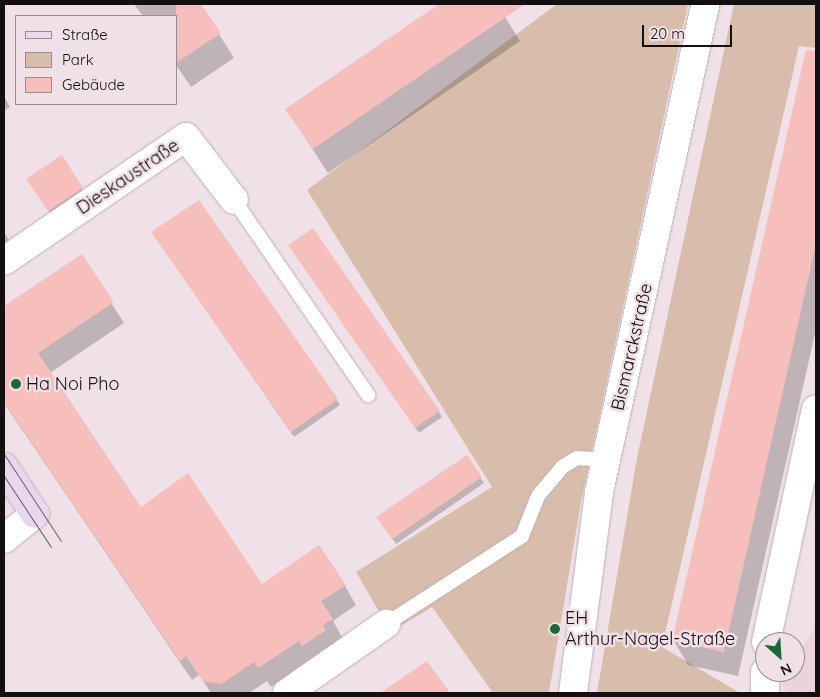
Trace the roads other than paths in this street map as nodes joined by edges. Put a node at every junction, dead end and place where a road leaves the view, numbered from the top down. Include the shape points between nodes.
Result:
1 (705, 4) edge
2 (234, 200) joint
3 (4, 261) edge
4 (368, 395) dead end
5 (816, 409) edge
6 (607, 460) junction
7 (4, 467) edge
8 (36, 514) joint
9 (4, 539) edge
10 (386, 624) joint
11 (768, 632) edge
12 (287, 693) edge
13 (573, 693) edge

1 - 6 street, Bismarckstraße
2 - 3 street, Dieskaustraße via 186,137
2 - 4 lane
5 - 11 street
6 - 10 lane via 577,458 562,467 538,496 522,536
6 - 13 street, Bismarckstraße via 599,492
7 - 8 main road
8 - 9 street
10 - 12 street

